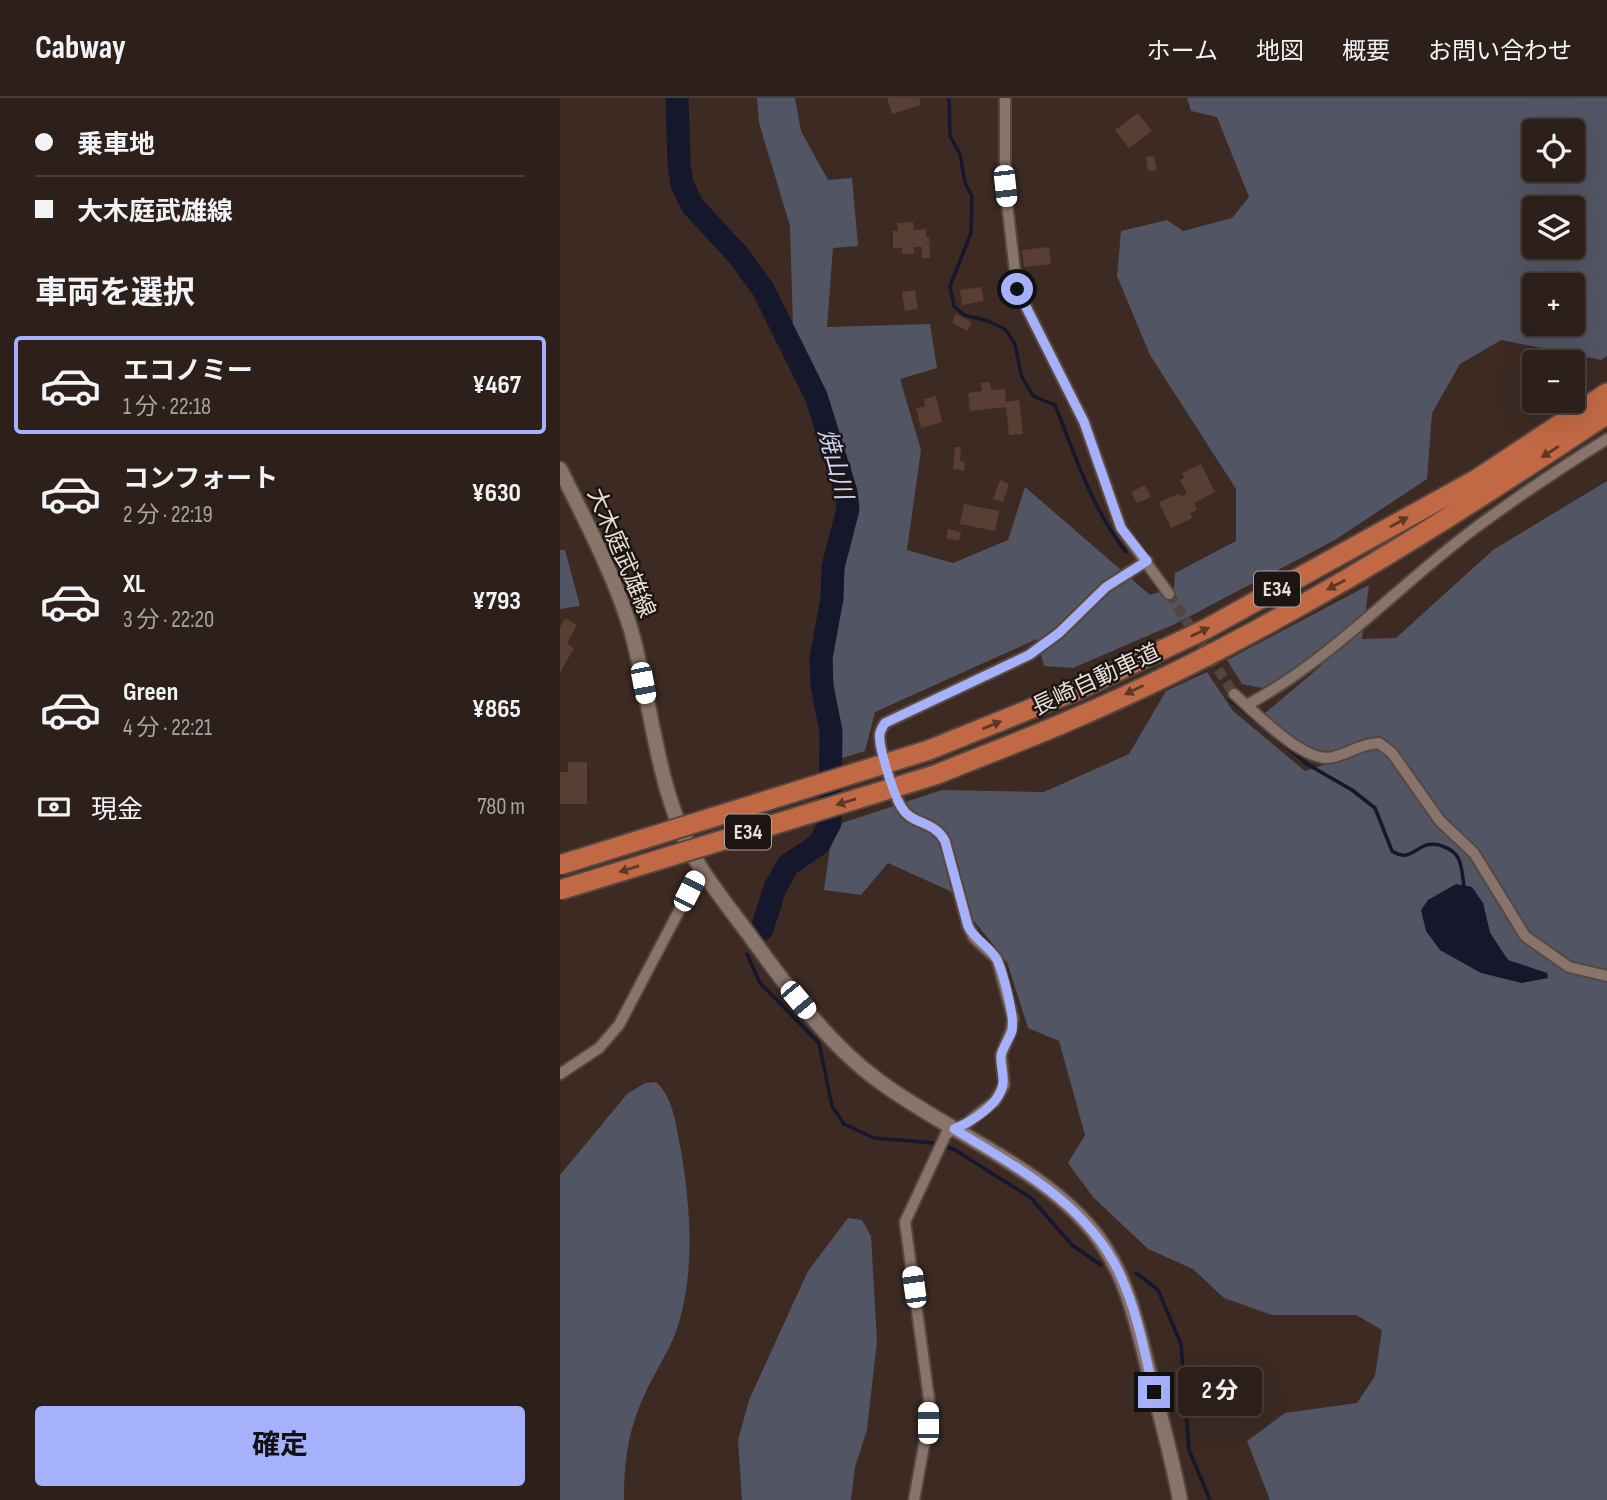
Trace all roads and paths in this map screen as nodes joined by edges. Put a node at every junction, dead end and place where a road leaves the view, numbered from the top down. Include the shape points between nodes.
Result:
1 (1005, 98) edge
2 (1607, 393) edge
3 (1607, 414) edge
4 (1607, 439) edge
5 (560, 469) edge
6 (1147, 561) junction
7 (1169, 594) tunnel mouth
8 (1234, 694) tunnel mouth
9 (1247, 705) junction
10 (560, 865) edge
11 (701, 869) junction
12 (560, 890) edge
13 (1607, 976) edge
14 (560, 1073) edge
15 (954, 1129) junction
16 (914, 1500) edge
17 (1180, 1500) edge

1 - 6 street via 1005,186 1017,289 1084,422 1121,528
10 -> 2 highway, 長崎自動車道 / E34, bridge via 929,750 1080,689 1206,629 1477,479
3 -> 12 highway, 長崎自動車道 / E34, bridge via 1359,572 1222,647 1075,719 935,775
4 - 9 street via 1473,529 1345,639
5 - 11 main road, 大木庭武雄線 via 621,602 661,774
6 - 7 street
6 - 15 street via 1106,587 1029,655 885,723 880,734 902,808 939,830 945,841 968,926 997,959 1013,1018 1001,1055 1003,1085 995,1101
8 - 9 street
9 - 13 street via 1310,755 1330,758 1362,744 1379,743 1392,753 1440,821 1474,853 1525,936 1569,967
11 - 14 street via 619,1025 599,1048
11 - 15 main road, 大木庭武雄線 via 823,1031 879,1081
15 - 16 street via 946,1134 905,1222 929,1399
15 - 17 main road, 大木庭武雄線 via 1048,1190 1077,1213 1104,1246 1135,1318

